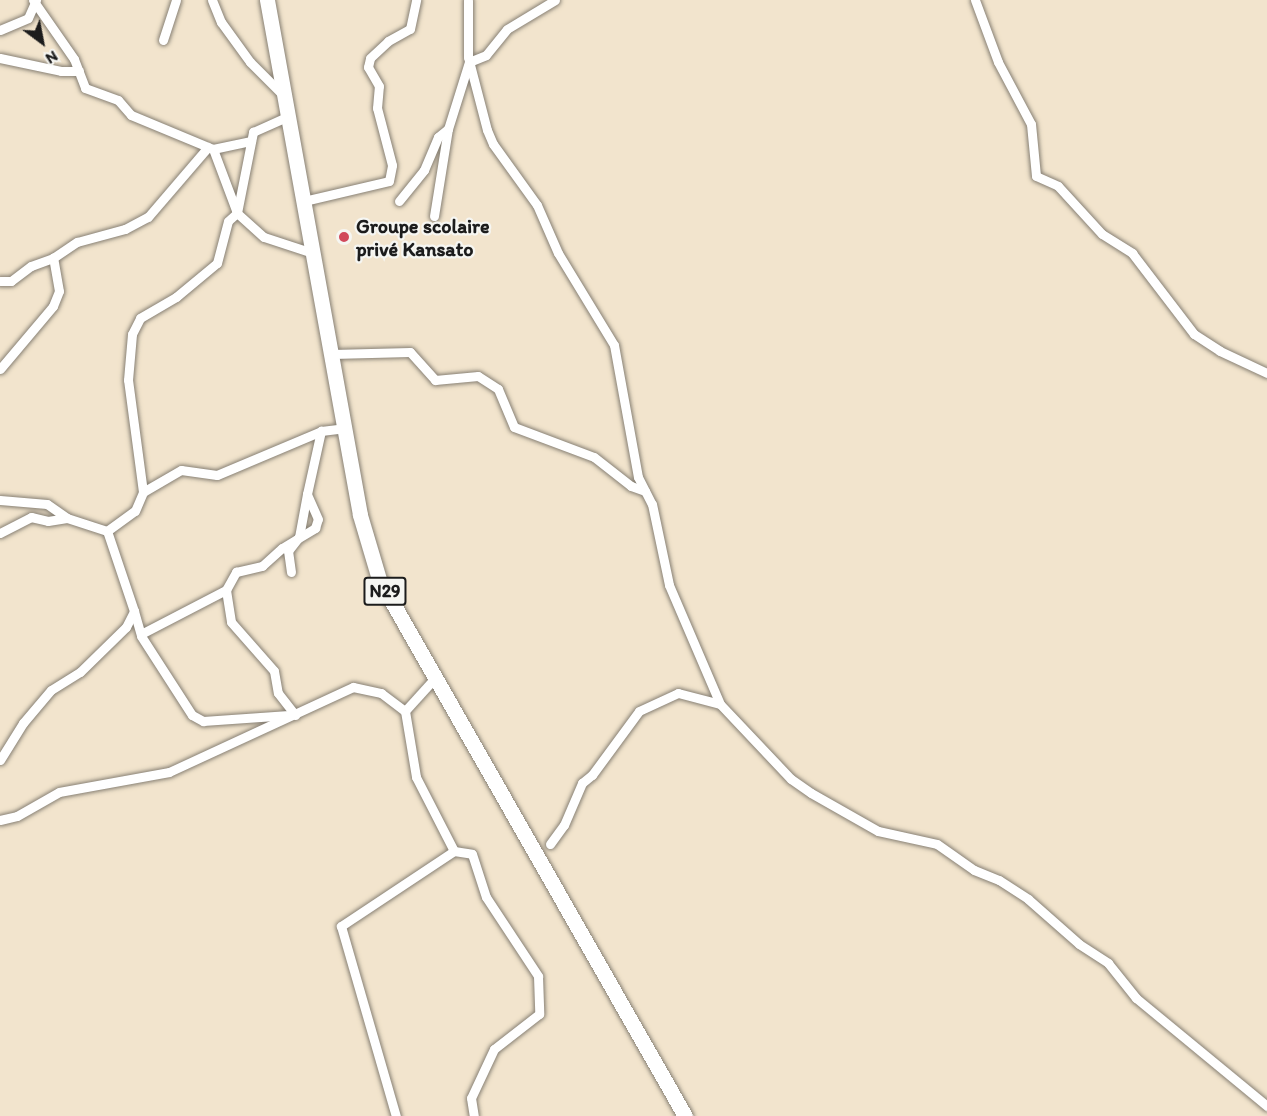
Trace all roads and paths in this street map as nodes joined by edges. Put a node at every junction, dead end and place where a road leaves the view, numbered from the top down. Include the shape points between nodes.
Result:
1 (35, 0) edge
2 (176, 0) edge
3 (212, 0) edge
4 (267, 0) edge
5 (416, 0) edge
6 (468, 0) edge
7 (555, 0) edge
8 (975, 0) edge
9 (0, 30) edge
10 (163, 40) dead end
11 (0, 58) edge
12 (470, 62) junction
13 (79, 71) junction
14 (284, 96) junction
15 (287, 117) junction
16 (448, 129) junction
17 (251, 141) junction
18 (210, 148) junction
19 (304, 201) junction
20 (399, 201) dead end
21 (237, 213) junction
22 (434, 216) dead end
23 (310, 252) junction
24 (53, 258) junction
25 (0, 281) edge
26 (332, 354) junction
27 (0, 369) edge
28 (1267, 373) edge
29 (346, 428) junction
30 (321, 431) junction
31 (645, 490) junction
32 (143, 492) junction
33 (307, 494) junction
34 (0, 500) edge
35 (67, 518) junction
36 (107, 531) junction
37 (0, 533) edge
38 (299, 537) junction
39 (291, 572) dead end
40 (226, 590) junction
41 (134, 611) junction
42 (141, 634) junction
43 (434, 679) junction
44 (720, 704) junction
45 (405, 711) junction
46 (295, 715) junction
47 (0, 760) edge
48 (0, 820) edge
49 (550, 844) dead end
50 (454, 851) junction
51 (1267, 1106) edge
52 (396, 1116) edge
53 (474, 1116) edge
54 (685, 1116) edge

1 - 9 street via 28,18
1 - 13 street
2 - 10 street
3 - 14 street via 221,22 250,63
4 - 14 main road, N29
5 - 19 street via 410,29 388,41 370,58 368,67 379,86 377,108 392,165 389,181
6 - 12 street
7 - 12 street via 507,29 486,55
8 - 28 street via 998,62 1031,124 1036,176 1058,186 1102,234 1132,253 1194,334
11 - 13 street
12 - 16 street
12 - 31 street via 493,144 537,205 558,253 614,345 638,477
13 - 18 street via 85,88 118,100 131,115
14 - 15 main road, N29
15 - 17 street via 253,132
15 - 19 main road, N29
16 - 20 street via 438,137 424,170
16 - 22 street
17 - 18 street
17 - 21 street
18 - 21 street
18 - 24 street via 148,217 125,229 77,242
19 - 23 main road, N29
21 - 23 street via 264,237
21 - 32 street via 228,221 217,263 140,318 132,334 128,380
23 - 26 main road, N29
24 - 25 street via 31,266 10,281
24 - 27 street via 59,291 53,306
26 - 29 main road, N29
26 - 31 street via 410,352 435,380 478,376 498,389 514,427 594,457 632,486
29 - 30 street
29 - 43 main road, N29 via 360,515 379,579
30 - 32 street via 218,475 181,470
30 - 33 street
31 - 44 street via 652,504 669,585
32 - 36 street via 135,511
33 - 38 street
33 - 38 street via 318,519 315,528
34 - 35 street via 47,504
35 - 36 street
35 - 37 street via 31,518
36 - 41 street
38 - 39 street via 288,551
38 - 40 street via 262,566 236,572
40 - 42 street
40 - 46 street via 231,622 274,671 278,693
41 - 42 street
41 - 47 street via 126,627 80,672 51,690 23,723
42 - 46 street via 192,715 203,721
43 - 45 street
43 - 54 main road, N29
44 - 49 street via 678,693 639,711 582,783 564,825
44 - 51 street via 791,779 811,793 878,831 937,844 974,870 999,880 1028,899 1079,944 1108,963 1136,998
45 - 46 street via 381,693 353,687
45 - 50 street via 416,777
46 - 48 street via 169,772 59,792 17,816
50 - 52 street via 341,926
50 - 53 street via 472,854 486,897 538,976 539,1014 494,1049 471,1098

